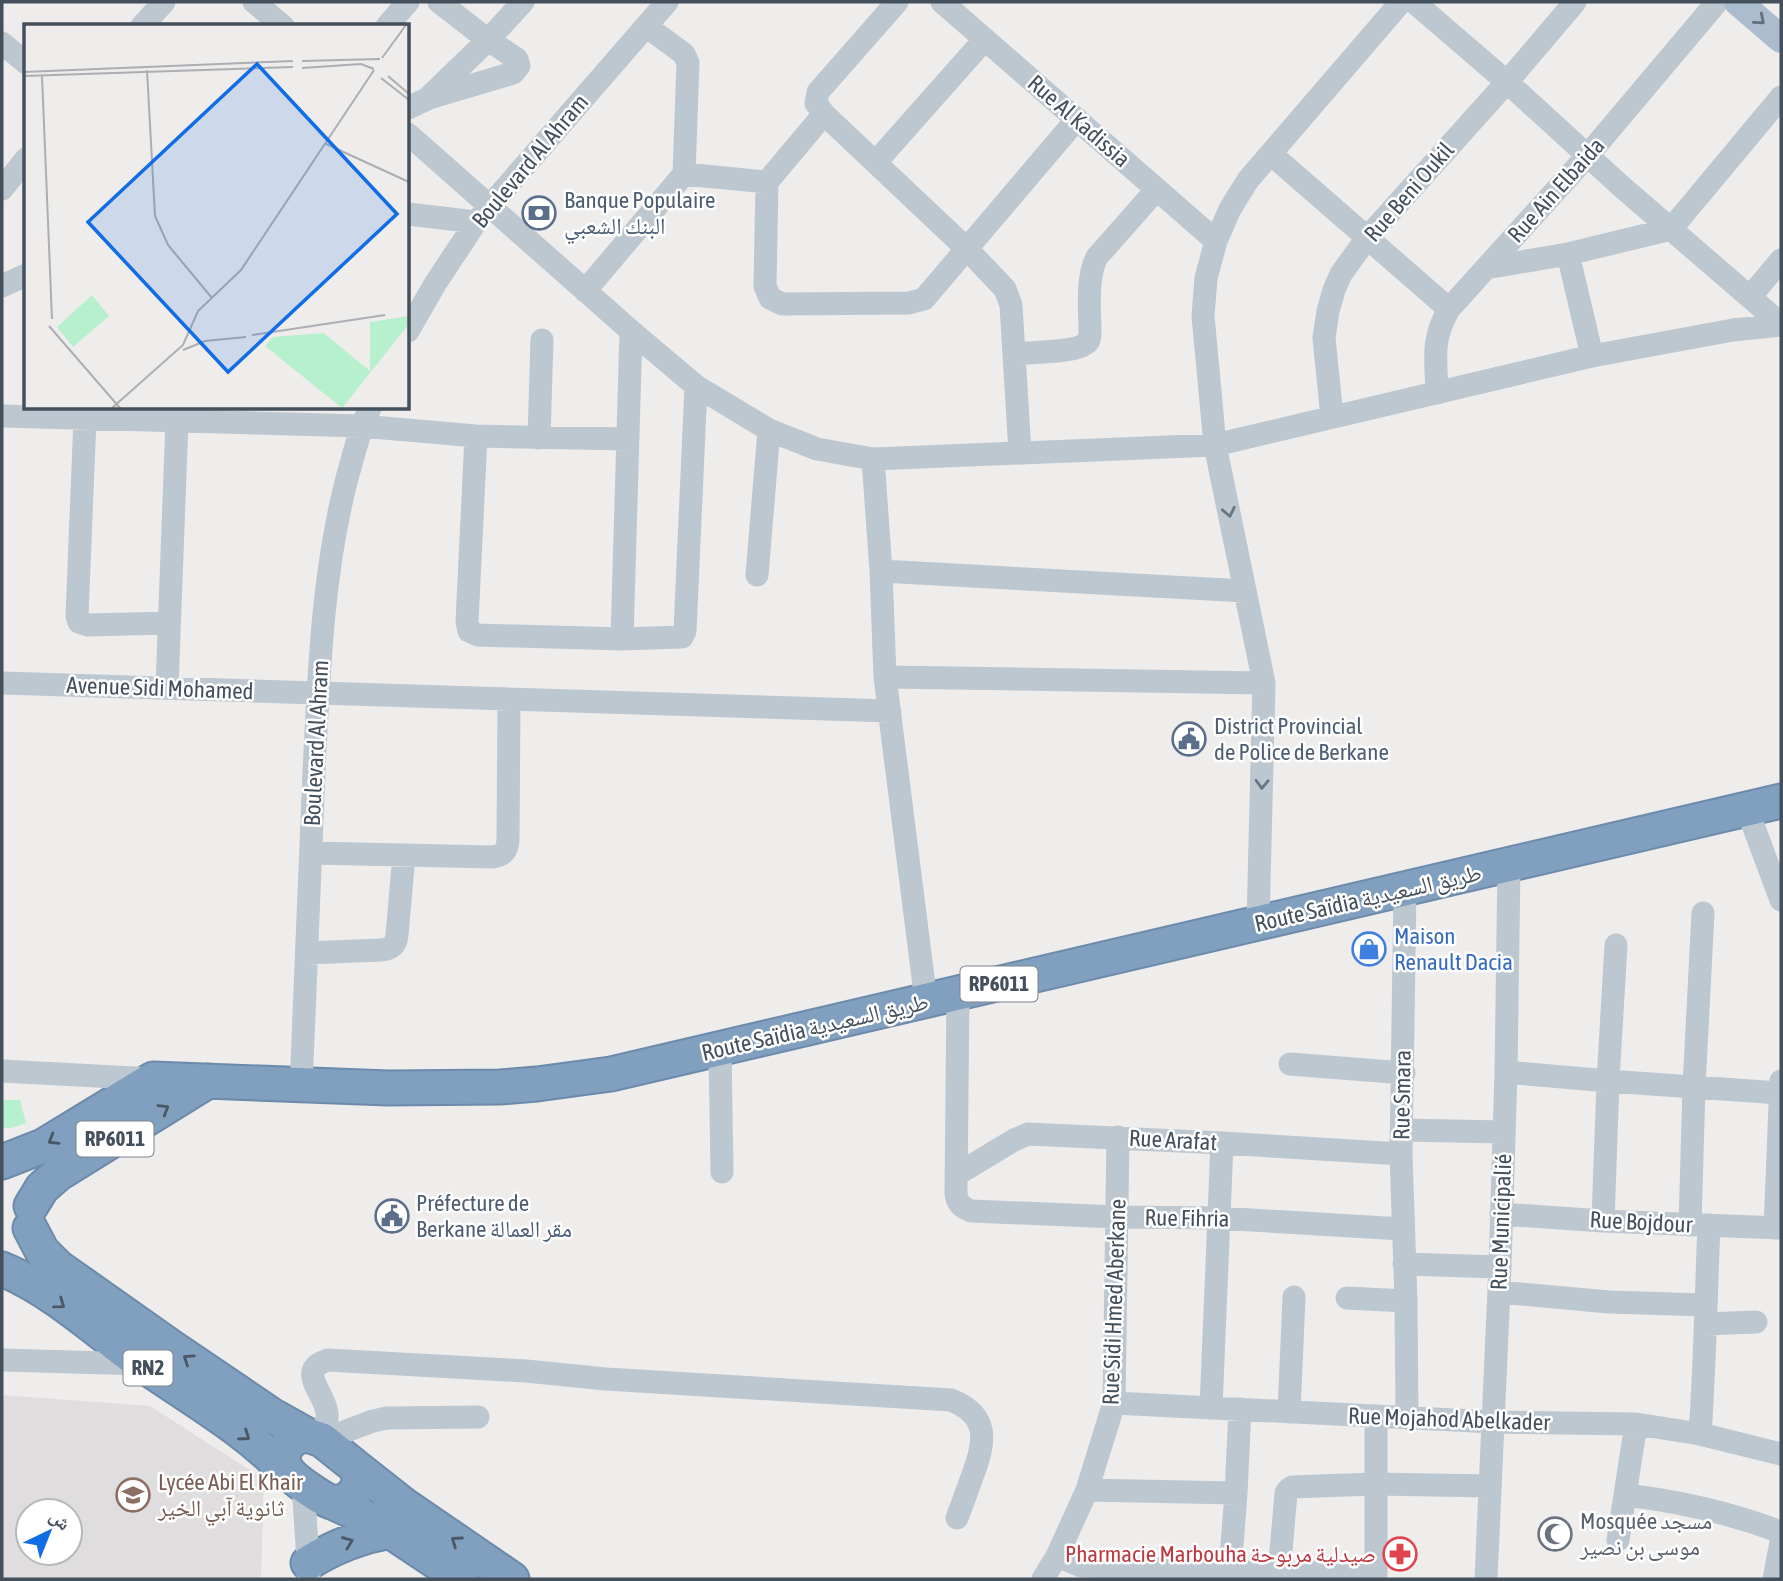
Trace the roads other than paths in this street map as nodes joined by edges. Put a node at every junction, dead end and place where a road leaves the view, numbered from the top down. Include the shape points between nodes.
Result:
1 (164, 2) edge
2 (254, 2) edge
3 (408, 2) edge
4 (439, 2) edge
5 (523, 2) edge
6 (667, 2) edge
7 (897, 2) edge
8 (942, 2) edge
9 (1401, 2) edge
10 (1414, 2) edge
11 (1575, 2) edge
12 (1717, 2) edge
13 (1738, 2) edge
14 (144, 24) edge
15 (281, 24) edge
16 (389, 24) edge
17 (646, 26) junction
18 (985, 39) junction
19 (1781, 39) edge
20 (488, 40) junction
21 (2, 43) edge
22 (24, 61) edge
23 (1507, 82) junction
24 (1781, 97) edge
25 (429, 98) junction
26 (410, 107) edge
27 (824, 114) junction
28 (1077, 119) junction
29 (410, 136) edge
30 (1271, 154) junction
31 (1588, 155) junction
32 (876, 162) junction
33 (684, 174) junction
34 (767, 182) junction
35 (1157, 189) junction
36 (410, 214) edge
37 (482, 215) junction
38 (1671, 229) junction
39 (1367, 238) junction
40 (1216, 241) junction
41 (967, 248) junction
42 (1568, 254) junction
43 (1781, 260) edge
44 (1486, 268) junction
45 (24, 276) edge
46 (2, 286) edge
47 (585, 291) junction
48 (1750, 297) junction
49 (1449, 309) junction
50 (1781, 324) edge
51 (410, 328) edge
52 (631, 331) junction
53 (1707, 336) junction
54 (1781, 339) edge
55 (542, 340) dead end
56 (1014, 354) junction
57 (1592, 356) junction
58 (696, 386) junction
59 (1437, 393) junction
60 (48, 412) edge
61 (130, 414) edge
62 (212, 415) edge
63 (2, 416) edge
64 (366, 417) edge
65 (1332, 417) junction
66 (85, 418) junction
67 (177, 421) junction
68 (769, 430) junction
69 (476, 436) junction
70 (539, 438) junction
71 (628, 439) junction
72 (1215, 445) junction
73 (1020, 453) junction
74 (873, 459) junction
75 (881, 570) junction
76 (758, 575) dead end
77 (1245, 591) junction
78 (169, 623) junction
79 (622, 639) junction
80 (886, 677) junction
81 (2, 683) edge
82 (1264, 683) junction
83 (167, 688) junction
84 (318, 694) junction
85 (509, 699) junction
86 (890, 711) junction
87 (1781, 801) edge
88 (1747, 809) junction
89 (311, 853) junction
90 (404, 855) junction
91 (1509, 864) junction
92 (1405, 889) junction
93 (1781, 900) edge
94 (1703, 913) dead end
95 (1258, 923) junction
96 (1616, 945) dead end
97 (307, 953) junction
98 (958, 993) junction
99 (926, 1001) junction
100 (720, 1049) junction
101 (1290, 1064) dead end
102 (2, 1071) edge
103 (1506, 1072) junction
104 (1404, 1073) junction
105 (153, 1079) junction
106 (1781, 1081) edge
107 (208, 1082) junction
108 (1608, 1082) junction
109 (301, 1085) junction
110 (1694, 1087) junction
111 (1780, 1093) edge
112 (1402, 1130) junction
113 (1503, 1132) junction
114 (1118, 1138) junction
115 (1222, 1143) junction
116 (1401, 1154) junction
117 (2, 1162) edge
118 (722, 1172) dead end
119 (956, 1175) junction
120 (1501, 1214) junction
121 (31, 1217) junction
122 (1117, 1217) junction
123 (1218, 1218) junction
124 (1603, 1221) junction
125 (1700, 1225) junction
126 (1778, 1228) edge
127 (1402, 1229) junction
128 (2, 1261) edge
129 (1404, 1264) junction
130 (1500, 1267) junction
131 (2, 1269) edge
132 (1499, 1292) junction
133 (1294, 1297) dead end
134 (1347, 1298) dead end
135 (1406, 1301) junction
136 (1705, 1315) junction
137 (1756, 1322) dead end
138 (2, 1360) edge
139 (142, 1364) junction
140 (1114, 1403) junction
141 (1211, 1408) junction
142 (1240, 1409) junction
143 (1289, 1412) junction
144 (1376, 1416) junction
145 (478, 1417) dead end
146 (1407, 1418) junction
147 (1494, 1422) junction
148 (1636, 1424) junction
149 (1700, 1434) junction
150 (314, 1437) junction
151 (1781, 1454) edge
152 (356, 1468) junction
153 (296, 1479) junction
154 (1375, 1484) junction
155 (1490, 1486) junction
156 (1087, 1490) junction
157 (1236, 1493) junction
158 (1625, 1495) junction
159 (332, 1502) junction
160 (957, 1518) dead end
161 (392, 1531) junction
162 (1781, 1532) edge
163 (1618, 1540) dead end
164 (1781, 1542) edge
165 (1057, 1556) junction
166 (1081, 1566) junction
167 (308, 1571) edge
168 (1230, 1571) junction
169 (1279, 1574) junction
170 (1376, 1574) edge
171 (462, 1579) edge
172 (512, 1579) edge
173 (1043, 1579) edge
174 (1100, 1579) edge
175 (1486, 1579) edge
176 (1774, 1579) edge

1 - 14 street
2 - 15 street
3 - 16 street
4 - 20 street
5 - 20 street
6 - 17 street, Boulevard Al Ahram
7 - 27 street via 818,92 816,103
8 - 18 street, Rue Al Kadissia
9 - 30 street
10 - 23 street
11 - 23 street, Rue Beni Oukil
12 - 31 street, Rue Ain Elbaida
13 -> 19 main road
17 - 33 street via 684,54 688,63
17 - 37 street, Boulevard Al Ahram
18 - 28 street, Rue Al Kadissia
18 - 32 street
20 - 25 street
20 - 25 street via 517,60 518,70
21 - 22 street
23 - 31 street
23 - 39 street, Rue Beni Oukil
24 - 38 street
25 - 26 street
27 - 32 street
27 - 34 street
28 - 35 street, Rue Al Kadissia
28 - 41 street
29 - 37 street
30 - 39 street
30 - 40 street via 1248,180
31 - 38 street
31 - 44 street, Rue Ain Elbaida
32 - 41 street
33 - 34 street
33 - 47 street
34 - 41 street via 765,286 769,298 782,304 916,302 929,294
35 - 40 street, Rue Al Kadissia
35 - 56 street via 1093,264 1087,342 1072,350
36 - 37 street
37 - 47 street
37 - 51 street, Boulevard Al Ahram
38 - 42 street
38 - 48 street
39 - 49 street
39 - 65 street, Rue Beni Oukil via 1341,274 1328,312 1324,338
40 - 72 street via 1206,278 1203,316
41 - 56 street via 1008,296
42 - 44 street
42 - 57 street
43 - 48 street
44 - 49 street, Rue Ain Elbaida
45 - 46 street
47 - 52 street
48 - 50 street
49 - 59 street, Rue Ain Elbaida via 1435,345
50 - 53 street
52 - 58 street
52 - 71 street
53 - 54 street
53 - 57 street
55 - 70 street
56 - 73 street
57 - 59 street
58 - 68 street
58 - 79 street via 685,631 677,638
59 - 65 street
60 - 63 street
60 - 66 street
61 - 66 street
61 - 67 street
62 - 64 street
62 - 67 street
64 - 69 street
64 - 84 street, Boulevard Al Ahram via 330,552
65 - 72 street
66 - 78 street via 76,616 88,625
67 - 78 street
68 - 74 street via 817,449
68 - 76 street
69 - 70 street
69 - 79 street via 469,631 478,635
70 - 71 street
71 - 79 street
72 - 73 street
72 -> 77 street
73 - 74 street
74 - 75 street
75 - 77 street
75 - 80 street
77 - 82 street
78 - 83 street
80 - 82 street
80 - 86 street
81 - 83 street, Avenue Sidi Mohamed
82 -> 95 street
83 - 84 street, Avenue Sidi Mohamed
84 - 85 street, Avenue Sidi Mohamed
84 - 89 street, Boulevard Al Ahram
85 - 86 street, Avenue Sidi Mohamed
85 - 90 street via 507,849 493,857
86 - 99 street
87 - 88 highway, Route Saïdia طريق السعيدية / RP6011
88 - 91 highway, Route Saïdia طريق السعيدية / RP6011
88 - 93 street
89 - 90 street
89 - 97 street, Boulevard Al Ahram
90 - 97 street via 393,947
91 - 92 highway, Route Saïdia طريق السعيدية / RP6011
91 - 103 street, Rue Municipalié
92 - 95 highway, Route Saïdia طريق السعيدية / RP6011
92 - 104 street, Rue Smara
94 - 110 street
95 - 98 highway, Route Saïdia طريق السعيدية / RP6011
96 - 108 street
97 - 109 street, Boulevard Al Ahram
98 - 99 highway, Route Saïdia طريق السعيدية / RP6011
98 - 119 street
99 - 100 highway, Route Saïdia طريق السعيدية / RP6011
100 - 109 highway, Route Saïdia طريق السعيدية / RP6011 via 611,1074 537,1084
100 - 118 street
101 - 104 street
102 - 105 street
103 - 108 street
103 - 113 street, Rue Municipalié
104 - 112 street, Rue Smara
105 - 107 highway, Route Saïdia طريق السعيدية / RP6011
105 -> 117 highway, RP6011 via 43,1146
106 - 111 street
107 - 109 highway, Route Saïdia طريق السعيدية / RP6011
121 -> 107 highway, RP6011 via 42,1188 58,1174
108 - 110 street
108 - 124 street
110 - 111 street
110 - 125 street
111 - 126 street
112 - 113 street
112 - 116 street, Rue Smara
113 - 120 street, Rue Municipalié
114 - 115 street, Rue Arafat
114 - 119 street, Rue Arafat via 1028,1134
114 - 122 street, Rue Sidi Hmed Aberkane
115 - 116 street, Rue Arafat
115 - 123 street
116 - 127 street, Rue Smara
117 - 121 highway, RN2 via 18,1175 29,1195
119 - 122 street, Rue Fihria via 957,1201 971,1211
120 - 124 street, Rue Bojdour
120 - 130 street, Rue Municipalié
121 - 128 highway via 26,1238
150 -> 121 highway, RN2 via 273,1416 58,1267 42,1251
122 - 123 street, Rue Fihria
122 - 140 street, Rue Sidi Hmed Aberkane
123 - 127 street, Rue Fihria
123 - 141 street
124 - 125 street, Rue Bojdour
125 - 126 street, Rue Bojdour
125 - 136 street
127 - 129 street, Rue Smara
129 - 130 street
129 - 135 street, Rue Smara
130 - 132 street, Rue Municipalié
131 -> 139 highway, RN2 via 41,1289
132 - 136 street
132 - 147 street, Rue Municipalié
133 - 143 street
134 - 135 street
135 - 146 street, Rue Smara
136 - 137 street
136 - 149 street
138 - 139 street
139 -> 153 highway, RN2 via 253,1441
140 - 141 street, Rue Mojahod Abelkader
140 - 156 street, Rue Sidi Hmed Aberkane
141 - 142 street, Rue Mojahod Abelkader
142 - 143 street, Rue Mojahod Abelkader
142 - 157 street
143 - 144 street, Rue Mojahod Abelkader
144 - 146 street, Rue Mojahod Abelkader
144 - 154 street
145 - 150 street via 387,1418
146 - 147 street, Rue Mojahod Abelkader
147 - 148 street, Rue Mojahod Abelkader
147 - 155 street, Rue Municipalié
148 - 149 street, Rue Mojahod Abelkader
148 - 158 street
149 - 151 street, Rue Mojahod Abelkader
150 - 152 highway, RN2
150 - 153 highway via 300,1436 287,1444 283,1459
150 - 160 street via 326,1425 328,1410 313,1384 313,1371 328,1360 951,1400 962,1404 978,1421 983,1444
152 - 159 highway via 359,1482 354,1494
172 -> 152 highway, RN2
153 - 159 highway, RN2
153 - 167 street
154 - 155 street
154 - 169 street via 1289,1489
154 - 170 street
155 - 175 street, Rue Municipalié
156 - 157 street
156 - 165 street, Rue Sidi Hmed Aberkane
157 - 168 street
158 - 162 street via 1721,1512
158 - 163 street
159 - 161 highway, RN2
167 -> 161 highway via 340,1545
161 - 171 highway, RN2
164 - 176 street
165 - 166 street
165 - 173 street, Rue Sidi Hmed Aberkane
166 - 168 street
166 - 174 street
168 - 169 street
169 - 170 street

